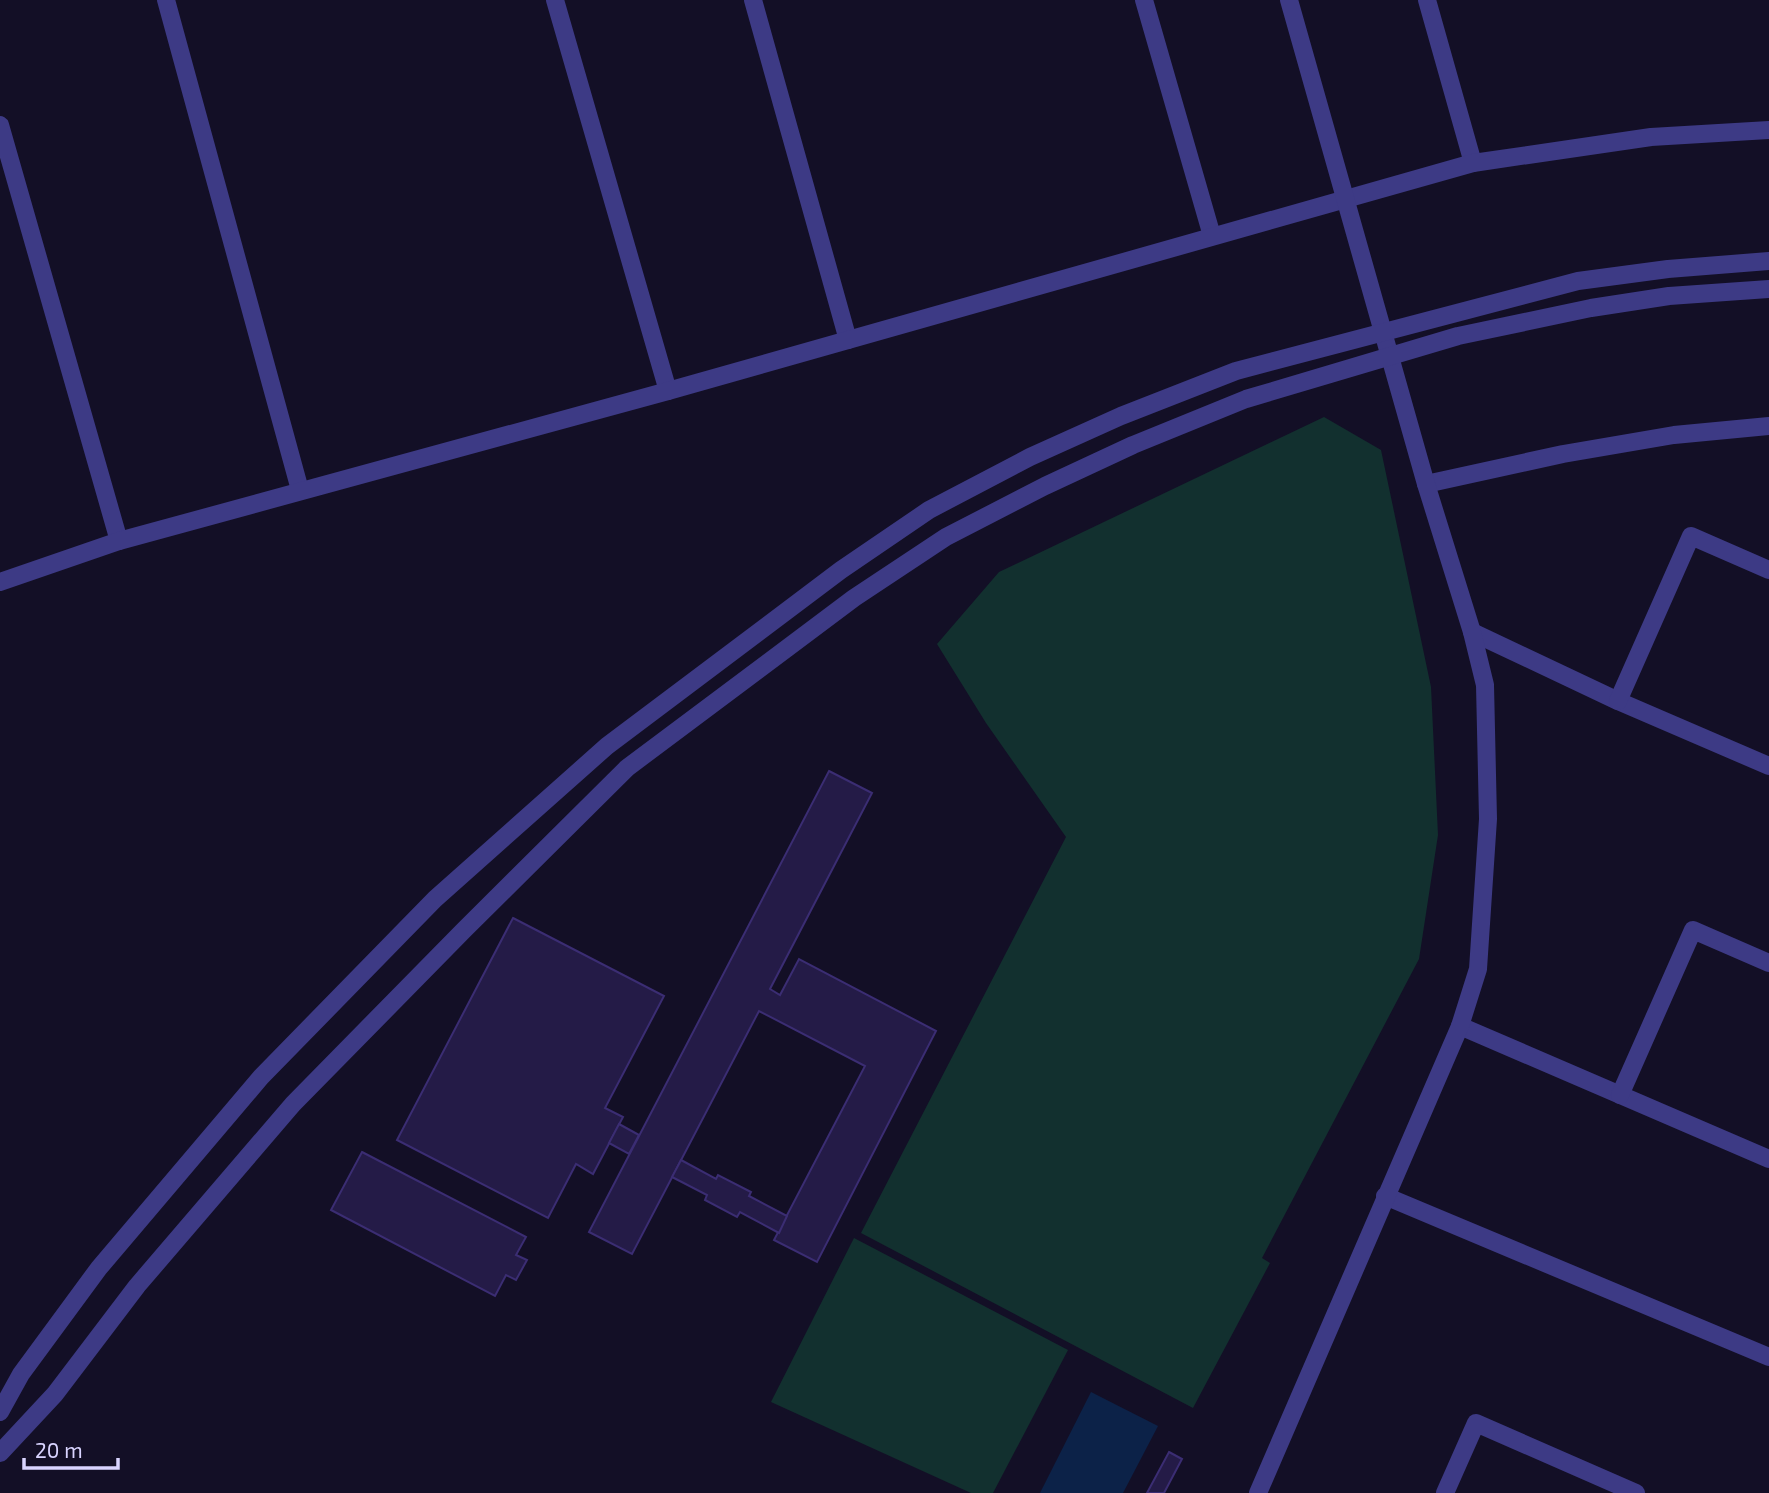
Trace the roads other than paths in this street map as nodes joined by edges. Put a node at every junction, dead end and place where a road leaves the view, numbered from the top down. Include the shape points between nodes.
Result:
1 (166, 0) edge
2 (555, 0) edge
3 (753, 0) edge
4 (1144, 0) edge
5 (1289, 0) edge
6 (1427, 0) edge
7 (0, 125) edge
8 (1769, 130) edge
9 (1473, 163) junction
10 (1346, 199) junction
11 (1212, 236) junction
12 (1769, 261) edge
13 (1769, 289) edge
14 (1384, 332) junction
15 (848, 340) junction
16 (1390, 356) junction
17 (667, 391) junction
18 (1769, 426) edge
19 (1426, 484) junction
20 (300, 491) junction
21 (119, 541) junction
22 (1769, 570) edge
23 (0, 582) edge
24 (1472, 632) junction
25 (1618, 701) junction
26 (1769, 766) edge
27 (1769, 963) edge
28 (1460, 1026) junction
29 (1620, 1095) junction
30 (1769, 1160) edge
31 (1385, 1196) junction
32 (1769, 1357) edge
33 (0, 1412) edge
34 (0, 1453) edge
35 (1258, 1493) edge
36 (1445, 1493) edge
37 (1636, 1493) edge

1 - 20 street
2 - 17 street
3 - 15 street
4 - 11 street
5 - 10 street
6 - 9 street
7 - 21 street
8 - 9 street via 1651,137
9 - 10 street
10 - 11 street
10 - 14 street
11 - 15 street
12 - 14 street via 1578,281
13 - 16 street via 1670,296 1591,308 1458,336
14 - 16 street
14 - 33 street via 1236,371 1030,457 929,510 841,570 607,746 435,899 261,1077 99,1268 21,1374
15 - 17 street
16 - 19 street
16 - 34 street via 1221,409 1133,445 946,537 854,598 627,768 293,1104 137,1286 55,1394
17 - 20 street
18 - 19 street via 1563,453
19 - 24 street
20 - 21 street
21 - 23 street
22 - 25 street via 1691,536
24 - 25 street
24 - 28 street via 1485,685 1488,819 1478,969
25 - 26 street
27 - 29 street via 1693,930
28 - 29 street
28 - 31 street
29 - 30 street
31 - 32 street
31 - 35 street
36 - 37 street via 1476,1423

